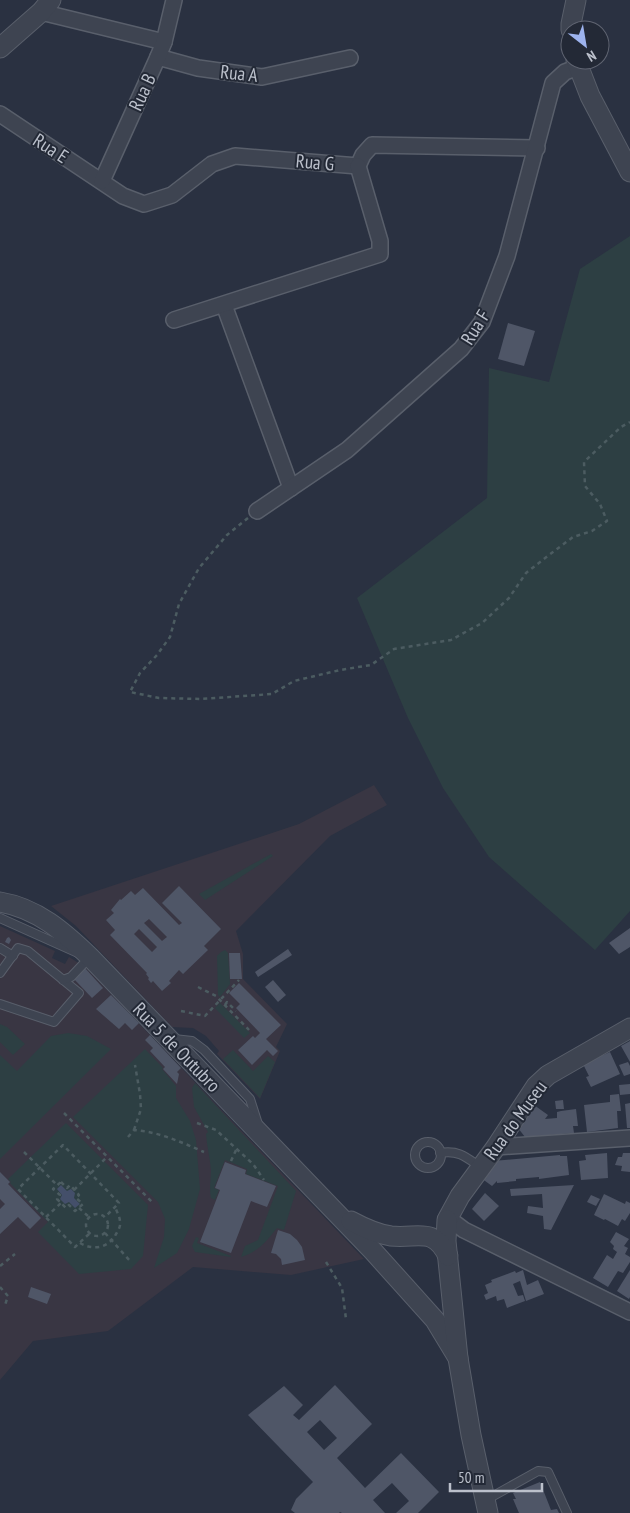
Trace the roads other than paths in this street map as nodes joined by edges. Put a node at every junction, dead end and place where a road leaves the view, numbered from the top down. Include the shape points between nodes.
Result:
1 (174, 0) edge
2 (576, 0) edge
3 (46, 6) edge
4 (572, 20) edge
5 (164, 42) junction
6 (0, 48) edge
7 (158, 57) junction
8 (350, 58) dead end
9 (568, 70) edge
10 (580, 70) edge
11 (0, 114) edge
12 (537, 148) junction
13 (358, 166) junction
14 (630, 172) edge
15 (102, 181) junction
16 (224, 305) junction
17 (174, 320) dead end
18 (291, 488) junction
19 (257, 511) road end
20 (3, 905) edge
21 (0, 948) edge
22 (13, 956) junction
23 (90, 957) junction
24 (0, 973) edge
25 (63, 980) junction
26 (0, 1004) edge
27 (630, 1028) edge
28 (630, 1138) edge
29 (496, 1147) junction
30 (440, 1153) dead end
31 (480, 1167) junction
32 (339, 1215) junction
33 (448, 1219) junction
34 (421, 1234) junction
35 (396, 1236) junction
36 (448, 1256) junction
37 (383, 1261) junction
38 (452, 1292) junction
39 (422, 1304) junction
40 (630, 1312) edge
41 (458, 1358) junction
42 (486, 1507) edge
43 (567, 1513) edge

1 - 5 street, Rua B
2 - 4 street
3 - 5 street
3 - 6 street
5 - 7 street, Rua B
7 - 8 street, Rua A via 198,68 262,77
7 - 15 street, Rua B
9 - 12 street, Rua F via 553,83
10 - 14 street
11 - 15 street, Rua E
12 - 13 street, Rua G via 372,145
12 - 18 street, Rua F via 508,256 482,322 461,350 347,450
13 - 15 street, Rua G via 235,156 212,164 172,195 144,204 123,196
13 - 16 street via 380,240 380,254
16 - 17 street
16 - 18 street
18 - 19 street, Rua F
20 - 23 street, Rua 5 de Outubro via 37,914 56,926
21 - 22 lane
22 - 24 lane
22 - 25 lane via 18,948 28,951
23 - 25 lane via 71,977
23 - 32 street, Rua 5 de Outubro
25 - 26 lane via 79,993 54,1022
27 - 29 street, Rua do Museu via 548,1075 532,1092
28 - 29 street
29 - 31 street, Rua do Museu
30 - 31 lane via 460,1154
31 - 33 street, Rua do Museu
32 - 35 street, Rua 5 de Outubro via 376,1233
32 - 37 street, Rua 5 de Outubro
33 - 34 street
33 - 36 street
33 - 40 street via 464,1230
34 - 35 street
34 - 36 street via 436,1239
35 - 37 street via 388,1243
36 - 38 street
37 - 39 street
38 - 39 street via 441,1306
38 - 41 street
39 - 41 street
41 - 42 street
42 - 43 lane via 538,1471 544,1471 551,1477

